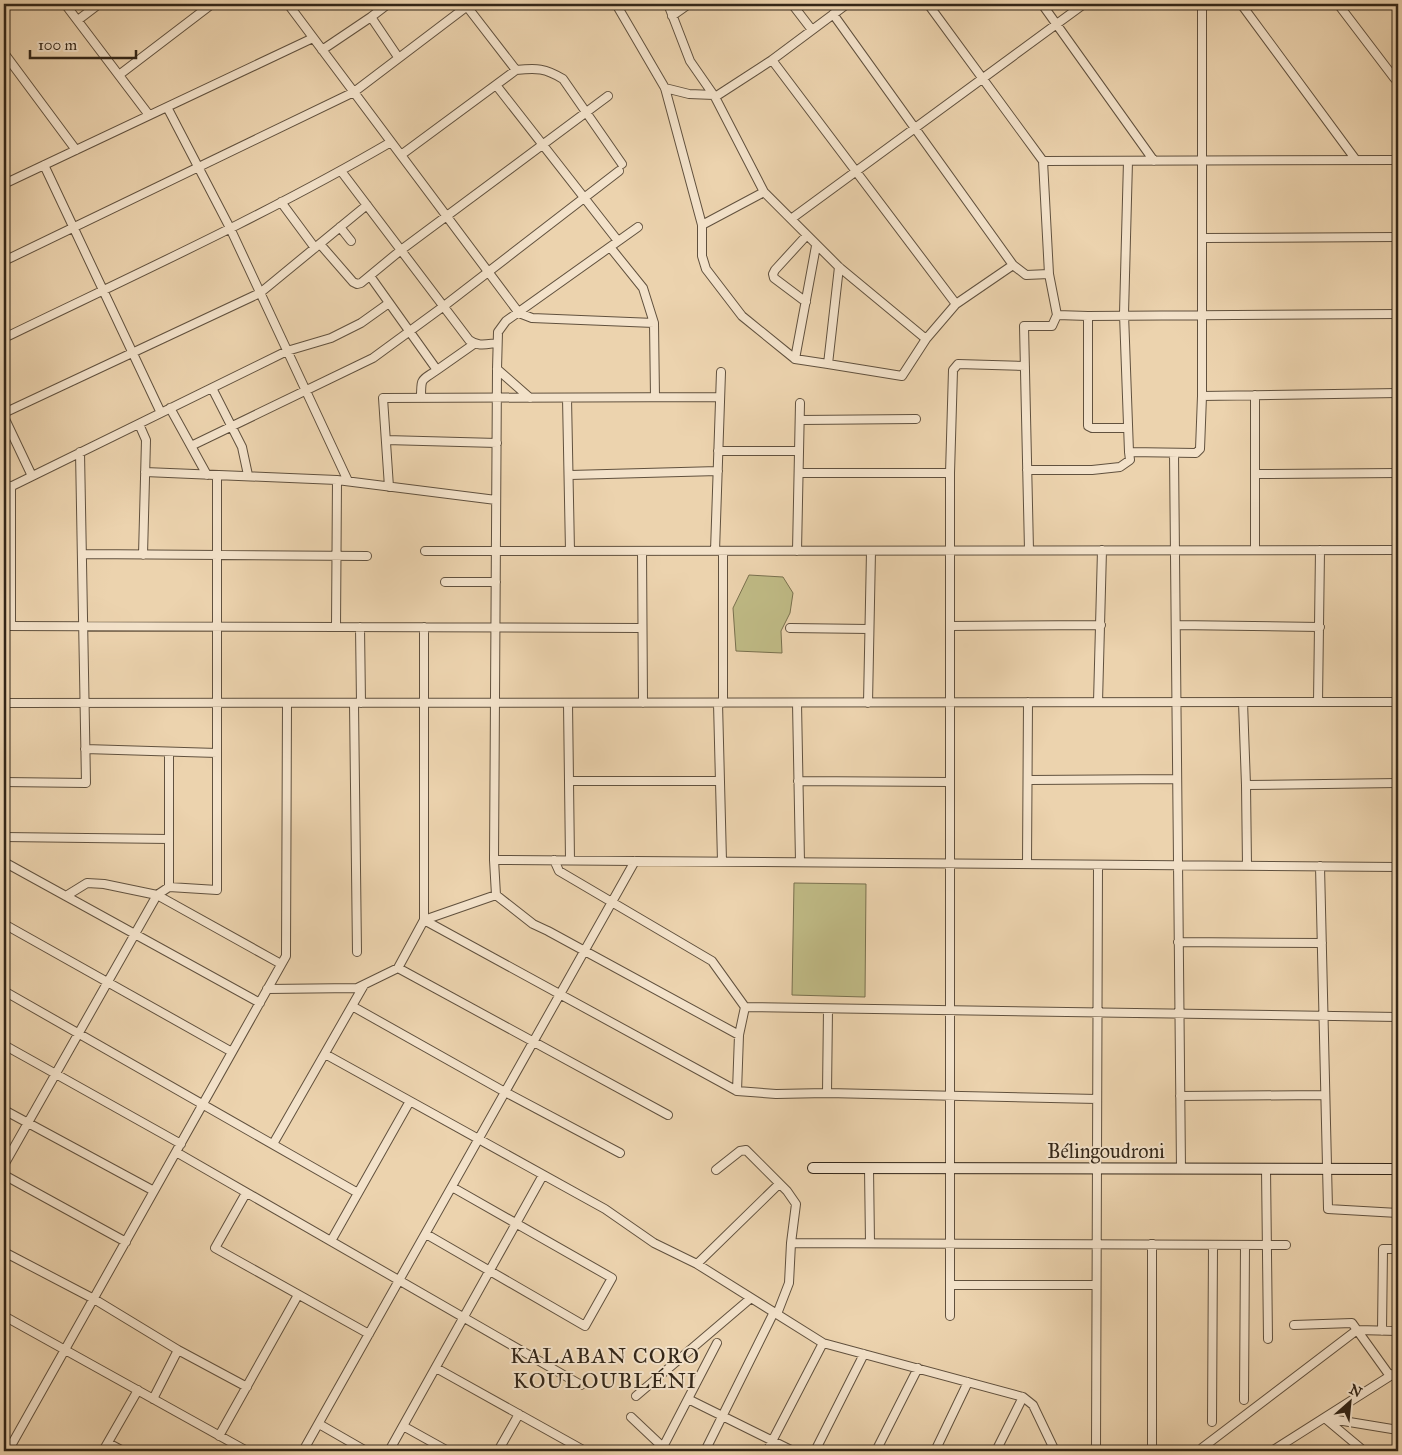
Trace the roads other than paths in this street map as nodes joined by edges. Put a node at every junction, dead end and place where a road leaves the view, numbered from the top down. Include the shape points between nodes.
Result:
1 (65, 4) edge
2 (99, 4) edge
3 (212, 4) edge
4 (288, 4) edge
5 (388, 4) edge
6 (467, 4) edge
7 (616, 4) edge
8 (668, 4) edge
9 (689, 4) edge
10 (792, 4) edge
11 (847, 4) edge
12 (928, 4) edge
13 (1042, 4) edge
14 (1084, 4) edge
15 (1241, 4) edge
16 (1338, 4) edge
17 (1204, 5) edge
18 (833, 14) junction
19 (672, 16) junction
20 (372, 18) junction
21 (78, 20) junction
22 (1056, 24) junction
23 (812, 30) junction
24 (313, 38) junction
25 (322, 50) junction
26 (4, 53) edge
27 (398, 57) junction
28 (772, 60) junction
29 (516, 70) junction
30 (119, 75) junction
31 (983, 78) junction
32 (1398, 79) edge
33 (496, 85) junction
34 (665, 88) junction
35 (354, 92) junction
36 (608, 96) dead end
37 (715, 96) junction
38 (167, 107) junction
39 (587, 112) junction
40 (149, 115) junction
41 (915, 128) junction
42 (391, 142) junction
43 (543, 145) junction
44 (76, 150) junction
45 (401, 155) junction
46 (1356, 160) junction
47 (1398, 160) edge
48 (1043, 161) junction
49 (1128, 161) junction
50 (1154, 161) junction
51 (1202, 161) junction
52 (44, 165) junction
53 (197, 168) junction
54 (341, 170) junction
55 (856, 171) junction
56 (4, 184) edge
57 (764, 192) junction
58 (585, 198) junction
59 (281, 202) junction
60 (367, 205) junction
61 (447, 216) junction
62 (791, 219) junction
63 (702, 226) junction
64 (340, 227) junction
65 (638, 227) dead end
66 (73, 228) junction
67 (230, 228) junction
68 (807, 235) junction
69 (1398, 237) edge
70 (1202, 238) junction
71 (351, 241) dead end
72 (618, 241) junction
73 (317, 246) junction
74 (816, 246) junction
75 (610, 247) junction
76 (402, 250) junction
77 (4, 261) edge
78 (1013, 265) junction
79 (838, 267) junction
80 (488, 272) junction
81 (1049, 274) junction
82 (370, 276) junction
83 (103, 290) junction
84 (260, 293) junction
85 (806, 302) junction
86 (389, 303) junction
87 (956, 304) junction
88 (444, 306) junction
89 (519, 313) junction
90 (1057, 314) junction
91 (1124, 314) junction
92 (1398, 314) edge
93 (1202, 315) junction
94 (1088, 316) junction
95 (654, 323) junction
96 (408, 330) junction
97 (4, 338) edge
98 (926, 339) junction
99 (497, 343) junction
100 (474, 344) junction
101 (288, 351) junction
102 (133, 354) junction
103 (795, 359) junction
104 (828, 364) junction
105 (1025, 366) junction
106 (497, 369) junction
107 (437, 370) junction
108 (721, 372) dead end
109 (212, 388) junction
110 (306, 390) junction
111 (1398, 393) edge
112 (1255, 395) junction
113 (1202, 396) junction
114 (655, 397) junction
115 (720, 397) junction
116 (421, 398) junction
117 (497, 398) junction
118 (530, 398) junction
119 (568, 398) junction
120 (800, 403) dead end
121 (170, 408) junction
122 (4, 413) edge
123 (161, 413) junction
124 (4, 417) edge
125 (916, 419) dead end
126 (800, 420) junction
127 (139, 424) junction
128 (232, 425) junction
129 (1128, 428) junction
130 (386, 440) junction
131 (497, 443) junction
132 (190, 446) junction
133 (718, 451) junction
134 (799, 451) junction
135 (80, 452) junction
136 (1129, 452) junction
137 (1174, 453) junction
138 (1027, 470) junction
139 (718, 471) junction
140 (145, 472) junction
141 (798, 473) junction
142 (950, 473) junction
143 (1398, 473) edge
144 (1255, 474) junction
145 (207, 475) junction
146 (248, 475) junction
147 (570, 475) junction
148 (32, 476) junction
149 (217, 476) junction
150 (337, 480) junction
151 (348, 481) junction
152 (390, 487) junction
153 (7, 488) edge
154 (496, 500) junction
155 (950, 550) junction
156 (1029, 550) junction
157 (1102, 550) junction
158 (1175, 550) junction
159 (1255, 550) junction
160 (1320, 550) junction
161 (1398, 550) edge
162 (496, 551) junction
163 (570, 551) junction
164 (642, 551) junction
165 (715, 551) junction
166 (723, 551) junction
167 (797, 551) junction
168 (870, 551) junction
169 (425, 552) dead end
170 (82, 554) junction
171 (143, 554) junction
172 (217, 555) junction
173 (336, 556) junction
174 (367, 556) dead end
175 (445, 582) dead end
176 (496, 582) junction
177 (1101, 625) junction
178 (1176, 625) junction
179 (7, 626) edge
180 (83, 626) junction
181 (217, 626) junction
182 (950, 626) junction
183 (336, 627) junction
184 (360, 627) junction
185 (424, 627) junction
186 (496, 627) junction
187 (1320, 627) junction
188 (642, 628) junction
189 (790, 628) dead end
190 (869, 629) junction
191 (868, 702) junction
192 (950, 702) junction
193 (1028, 702) junction
194 (1098, 702) junction
195 (1176, 702) junction
196 (1243, 702) junction
197 (1318, 702) junction
198 (1398, 702) edge
199 (4, 703) edge
200 (84, 703) junction
201 (217, 703) junction
202 (287, 703) junction
203 (358, 703) junction
204 (424, 703) junction
205 (495, 703) junction
206 (568, 703) junction
207 (643, 703) junction
208 (721, 703) junction
209 (797, 703) junction
210 (85, 749) junction
211 (169, 752) junction
212 (217, 753) junction
213 (1177, 779) junction
214 (1029, 780) junction
215 (569, 781) junction
216 (720, 781) junction
217 (798, 781) junction
218 (4, 782) edge
219 (950, 782) junction
220 (1398, 783) edge
221 (1246, 785) junction
222 (4, 837) edge
223 (169, 839) junction
224 (494, 860) junction
225 (554, 860) junction
226 (570, 860) junction
227 (636, 861) junction
228 (4, 862) edge
229 (722, 862) junction
230 (800, 862) junction
231 (950, 863) junction
232 (1027, 864) junction
233 (1098, 865) junction
234 (1178, 865) junction
235 (1247, 866) junction
236 (1320, 866) junction
237 (1398, 867) edge
238 (169, 887) junction
239 (156, 895) junction
240 (496, 895) junction
241 (66, 896) junction
242 (612, 902) junction
243 (424, 920) junction
244 (4, 924) edge
245 (134, 934) junction
246 (1178, 942) junction
247 (1322, 943) junction
248 (357, 952) dead end
249 (584, 952) junction
250 (281, 964) junction
251 (398, 968) junction
252 (107, 982) junction
253 (364, 985) junction
254 (268, 989) junction
255 (4, 990) edge
256 (560, 995) junction
257 (260, 1003) junction
258 (352, 1006) junction
259 (745, 1007) junction
260 (828, 1008) junction
261 (950, 1010) junction
262 (1097, 1013) junction
263 (1179, 1014) junction
264 (1324, 1016) junction
265 (1398, 1017) edge
266 (78, 1033) junction
267 (740, 1035) junction
268 (534, 1041) junction
269 (4, 1045) edge
270 (232, 1052) junction
271 (325, 1054) junction
272 (55, 1074) junction
273 (737, 1091) junction
274 (505, 1092) junction
275 (827, 1093) junction
276 (1325, 1095) junction
277 (950, 1096) junction
278 (1180, 1096) junction
279 (1097, 1099) junction
280 (410, 1101) junction
281 (203, 1104) junction
282 (4, 1110) edge
283 (668, 1115) dead end
284 (28, 1123) junction
285 (479, 1140) junction
286 (181, 1144) junction
287 (273, 1144) junction
288 (176, 1152) junction
289 (620, 1153) dead end
290 (4, 1165) edge
291 (813, 1168) dead end
292 (869, 1168) junction
293 (950, 1168) junction
294 (1097, 1169) junction
295 (1181, 1169) junction
296 (1266, 1169) junction
297 (1327, 1169) junction
298 (1398, 1169) edge
299 (716, 1170) dead end
300 (4, 1175) edge
301 (543, 1175) junction
302 (780, 1184) junction
303 (452, 1187) junction
304 (154, 1191) junction
305 (246, 1193) junction
306 (358, 1193) junction
307 (1398, 1213) edge
308 (516, 1224) junction
309 (426, 1234) junction
310 (331, 1241) junction
311 (126, 1242) junction
312 (791, 1243) junction
313 (870, 1244) junction
314 (950, 1244) junction
315 (1097, 1244) junction
316 (1152, 1244) junction
317 (1214, 1245) junction
318 (1245, 1245) junction
319 (1267, 1245) junction
320 (1286, 1245) dead end
321 (1398, 1249) edge
322 (4, 1252) edge
323 (697, 1264) junction
324 (490, 1271) junction
325 (399, 1281) junction
326 (950, 1285) junction
327 (1096, 1286) junction
328 (298, 1295) junction
329 (751, 1298) junction
330 (94, 1299) junction
331 (775, 1313) junction
332 (4, 1316) edge
333 (950, 1316) dead end
334 (464, 1318) junction
335 (1294, 1325) dead end
336 (1357, 1330) junction
337 (1382, 1331) junction
338 (1398, 1331) edge
339 (369, 1334) junction
340 (1268, 1339) dead end
341 (823, 1342) junction
342 (717, 1343) dead end
343 (65, 1350) junction
344 (178, 1350) junction
345 (864, 1354) junction
346 (436, 1368) junction
347 (918, 1368) junction
348 (1398, 1371) edge
349 (1390, 1376) junction
350 (968, 1382) junction
351 (581, 1385) dead end
352 (247, 1387) junction
353 (138, 1390) junction
354 (636, 1396) dead end
355 (1023, 1397) junction
356 (153, 1399) junction
357 (688, 1399) junction
358 (1244, 1400) dead end
359 (519, 1414) junction
360 (722, 1416) junction
361 (631, 1417) dead end
362 (1325, 1418) junction
363 (1212, 1422) dead end
364 (319, 1424) junction
365 (403, 1426) junction
366 (1398, 1430) edge
367 (219, 1436) junction
368 (772, 1441) junction
369 (108, 1443) junction
370 (665, 1449) edge
371 (8, 1451) edge
372 (103, 1451) edge
373 (123, 1451) edge
374 (247, 1451) edge
375 (304, 1451) edge
376 (366, 1451) edge
377 (389, 1451) edge
378 (448, 1451) edge
379 (498, 1451) edge
380 (585, 1451) edge
381 (706, 1451) edge
382 (767, 1451) edge
383 (793, 1451) edge
384 (815, 1451) edge
385 (876, 1451) edge
386 (935, 1451) edge
387 (996, 1451) edge
388 (1054, 1451) edge
389 (1096, 1451) edge
390 (1152, 1451) edge
391 (1204, 1451) edge
392 (1275, 1451) edge
393 (1364, 1451) edge

1 - 21 street
2 - 21 street
3 - 30 street
4 - 24 street
5 - 20 street
6 - 27 street
6 - 29 street
7 - 34 street
8 - 19 street
9 - 19 street
10 - 23 street
11 - 18 street
12 - 31 street
13 - 22 street
14 - 22 street
15 - 46 street
16 - 32 street
17 - 51 street
18 - 23 street
18 - 41 street
19 - 37 street via 690,61
20 - 25 street
20 - 27 street
21 - 30 street
22 - 31 street
22 - 50 street
23 - 28 street
24 - 25 street
24 - 38 street
25 - 35 street
26 - 44 street
27 - 35 street
28 - 37 street
28 - 55 street
29 - 33 street
29 - 39 street via 536,68 550,71 563,79
30 - 40 street
31 - 41 street
31 - 48 street
33 - 43 street
33 - 45 street
34 - 37 street
34 - 63 street
35 - 42 street
35 - 53 street
36 - 39 street
37 - 57 street
38 - 40 street
38 - 53 street
39 - 43 street
39 - 58 street via 621,167
40 - 44 street
41 - 55 street
41 - 78 street
42 - 45 street
42 - 54 street
43 - 58 street
43 - 61 street
44 - 52 street
45 - 61 street
46 - 47 street
46 - 51 street
48 - 49 street
48 - 81 street
49 - 50 street
49 - 91 street
50 - 51 street
51 - 70 street
52 - 56 street
52 - 66 street
53 - 66 street
53 - 67 street
54 - 59 street
54 - 60 street
55 - 62 street
55 - 87 street
57 - 62 street
57 - 63 street
58 - 72 street
58 - 80 street
59 - 67 street
59 - 73 street
60 - 64 street
60 - 76 street
61 - 76 street
61 - 80 street
62 - 68 street
63 - 103 street via 702,256 706,270 742,316
64 - 71 street
64 - 73 street
65 - 72 street
66 - 77 street
66 - 83 street
67 - 83 street
67 - 84 street
68 - 74 street
68 - 85 street via 773,274
69 - 70 street
70 - 93 street
72 - 75 street
73 - 82 street via 353,282 361,283
73 - 84 street
74 - 79 street
74 - 85 street
75 - 89 street
75 - 95 street via 643,288
76 - 82 street
76 - 88 street
78 - 81 street via 1026,275
78 - 87 street
79 - 98 street
79 - 104 street
80 - 88 street
80 - 89 street
81 - 90 street
82 - 86 street
83 - 97 street
83 - 102 street
84 - 101 street
84 - 102 street
85 - 103 street
86 - 96 street
86 - 101 street via 361,323 331,338
87 - 98 street
88 - 96 street
88 - 100 street
89 - 95 street via 532,318
89 - 99 street via 502,326
90 - 94 street
90 - 105 street via 1052,326 1024,326
91 - 93 street
91 - 94 street
91 - 129 street
92 - 93 street
93 - 113 street
94 - 129 street via 1088,426
95 - 114 street
96 - 107 street
96 - 110 street via 373,358
98 - 104 street via 902,376
99 - 100 street
99 - 106 street
100 - 107 street
101 - 109 street
101 - 110 street
102 - 122 street
102 - 123 street
103 - 104 street
105 - 138 street
105 - 142 street via 958,364 953,370
106 - 117 street
106 - 118 street
107 - 116 street via 421,382
108 - 115 street
109 - 121 street
109 - 128 street
110 - 128 street
110 - 151 street
111 - 112 street
112 - 113 street
112 - 144 street
113 - 137 street via 1200,449 1196,453
114 - 115 street
114 - 119 street
115 - 133 street
116 - 117 street
116 - 130 street via 383,398
117 - 118 street
117 - 131 street
118 - 119 street
119 - 147 street
120 - 126 street
121 - 123 street
121 - 132 street
123 - 127 street
124 - 148 street
125 - 126 street
126 - 134 street
127 - 135 street
127 - 140 street via 146,440
128 - 132 street
128 - 146 street via 242,447
129 - 136 street
130 - 131 street
130 - 152 street
131 - 154 street
132 - 145 street
133 - 134 street
133 - 139 street
134 - 141 street
135 - 148 street
135 - 170 street
136 - 137 street
136 - 138 street via 1130,460 1120,467
137 - 158 street
138 - 156 street
139 - 147 street
139 - 165 street
140 - 145 street
140 - 171 street
141 - 142 street
141 - 167 street
142 - 155 street
143 - 144 street
144 - 159 street
145 - 149 street
146 - 149 street
146 - 150 street
147 - 163 street
148 - 153 street
149 - 172 street
150 - 151 street
150 - 173 street
151 - 152 street
152 - 154 street
153 - 179 street
154 - 162 street
155 - 156 street
155 - 168 street
155 - 182 street
156 - 157 street
157 - 158 street
157 - 177 street
158 - 159 street
158 - 178 street
159 - 160 street
160 - 161 street
160 - 187 street
162 - 163 street
162 - 169 street
162 - 176 street
163 - 164 street
164 - 165 street
164 - 188 street
165 - 166 street
166 - 167 street
166 - 208 street
167 - 168 street
168 - 190 street
170 - 171 street
170 - 180 street
171 - 172 street
172 - 173 street
172 - 181 street
173 - 174 street
173 - 183 street
175 - 176 street
176 - 186 street
177 - 182 street
177 - 194 street
178 - 187 street
178 - 195 street
179 - 180 street
180 - 181 street
180 - 200 street
181 - 183 street
181 - 201 street
182 - 192 street
183 - 184 street
184 - 185 street
184 - 203 street
185 - 186 street
185 - 204 street
186 - 188 street
186 - 205 street
187 - 197 street
188 - 207 street
189 - 190 street
190 - 191 street
191 - 192 street
191 - 209 street
192 - 193 street
192 - 219 street
193 - 194 street
193 - 214 street
194 - 195 street
195 - 196 street
195 - 213 street
196 - 197 street
196 - 221 street
197 - 198 street
199 - 200 street
200 - 201 street
200 - 210 street
201 - 202 street
201 - 212 street
202 - 203 street
202 - 250 street via 286,956
203 - 204 street
203 - 248 street
204 - 205 street
204 - 243 street
205 - 206 street
205 - 224 street
206 - 207 street
206 - 215 street
207 - 208 street
208 - 209 street
208 - 216 street
209 - 217 street
210 - 211 street
210 - 218 street via 86,783
211 - 212 street
211 - 223 street
212 - 238 street via 217,890
213 - 214 street
213 - 234 street
214 - 232 street
215 - 216 street
215 - 226 street
216 - 229 street
217 - 219 street
217 - 230 street
219 - 231 street
220 - 221 street
221 - 235 street
222 - 223 street
223 - 238 street
224 - 225 street
224 - 240 street
225 - 226 street
225 - 242 street via 559,870
226 - 227 street
227 - 229 street
227 - 242 street
228 - 241 street
229 - 230 street
230 - 231 street
231 - 232 street
231 - 261 street
232 - 233 street
233 - 234 street
233 - 262 street
234 - 235 street
234 - 246 street
235 - 236 street
236 - 237 street
236 - 247 street
238 - 239 street
239 - 241 street via 87,883
239 - 245 street
239 - 250 street
240 - 243 street
240 - 249 street via 533,924
241 - 245 street
242 - 249 street
242 - 259 street via 712,961
243 - 251 street
243 - 256 street
244 - 252 street
245 - 252 street
245 - 257 street
246 - 247 street
246 - 263 street
247 - 264 street
249 - 256 street
249 - 267 street
250 - 254 street
251 - 253 street
251 - 268 street
252 - 266 street
252 - 270 street
253 - 254 street via 357,988
253 - 258 street
254 - 257 street
255 - 266 street
256 - 268 street
256 - 273 street
257 - 270 street
258 - 271 street
258 - 274 street
259 - 260 street
259 - 267 street
260 - 261 street
260 - 275 street
261 - 262 street
261 - 277 street
262 - 263 street
262 - 279 street
263 - 264 street
263 - 278 street
264 - 265 street
264 - 276 street
266 - 272 street
266 - 281 street
267 - 273 street
268 - 274 street
268 - 283 street
269 - 272 street
270 - 281 street
271 - 280 street
271 - 287 street
272 - 284 street
272 - 286 street
273 - 275 street
274 - 285 street
274 - 289 street
275 - 277 street
276 - 278 street
276 - 297 street
277 - 279 street
277 - 293 street
278 - 295 street
279 - 294 street
280 - 285 street
280 - 306 street
281 - 286 street
281 - 287 street
282 - 284 street
284 - 290 street
284 - 304 street
285 - 301 street
285 - 303 street
286 - 288 street
287 - 306 street
288 - 304 street
288 - 305 street
291 - 292 street, Bélingoudroni
292 - 293 street, Bélingoudroni
292 - 313 street
293 - 294 street, Bélingoudroni
293 - 314 street
294 - 295 street, Bélingoudroni
294 - 315 street
295 - 296 street, Bélingoudroni
296 - 297 street, Bélingoudroni
296 - 319 street
297 - 298 street, Bélingoudroni
297 - 307 street via 1328,1209
299 - 302 street via 746,1150
300 - 311 street
301 - 308 street
301 - 323 street via 605,1210 654,1243
302 - 312 street via 796,1204
302 - 323 street
303 - 308 street
303 - 309 street
304 - 311 street
305 - 310 street
305 - 328 street via 215,1248
306 - 310 street
308 - 324 street
308 - 324 street via 612,1278 590,1318 585,1326
309 - 324 street
309 - 325 street
310 - 325 street
311 - 330 street
312 - 313 street
312 - 331 street via 789,1283
313 - 314 street
314 - 315 street
314 - 326 street
315 - 316 street
315 - 327 street
316 - 317 street
316 - 390 street
317 - 318 street
317 - 363 street
318 - 319 street
318 - 358 street
319 - 320 street
319 - 340 street
321 - 337 street via 1383,1249
322 - 330 street
323 - 329 street
324 - 334 street
325 - 334 street
325 - 339 street
326 - 327 street
326 - 333 street
327 - 389 street
328 - 339 street
328 - 352 street
329 - 331 street
329 - 354 street
330 - 343 street
330 - 344 street
331 - 341 street
331 - 360 street
332 - 343 street
334 - 346 street
334 - 351 street
335 - 336 street via 1352,1323
336 - 337 street
336 - 349 street
336 - 391 street via 1202,1448
337 - 338 street
339 - 364 street
341 - 345 street
341 - 368 street
342 - 357 street
343 - 353 street
343 - 371 street
344 - 352 street
344 - 356 street
345 - 347 street
345 - 384 street
346 - 359 street
346 - 365 street
347 - 350 street
347 - 385 street
348 - 349 street
349 - 362 street
350 - 355 street
350 - 386 street
352 - 367 street
353 - 356 street
353 - 369 street
355 - 387 street
355 - 388 street via 1033,1405
356 - 367 street
357 - 360 street
357 - 370 street
359 - 379 street
359 - 380 street
360 - 368 street
360 - 381 street
361 - 370 street
362 - 366 street
362 - 392 street
362 - 393 street
364 - 375 street
364 - 376 street
365 - 377 street
365 - 378 street
367 - 374 street
368 - 382 street
368 - 383 street
369 - 372 street
369 - 373 street

